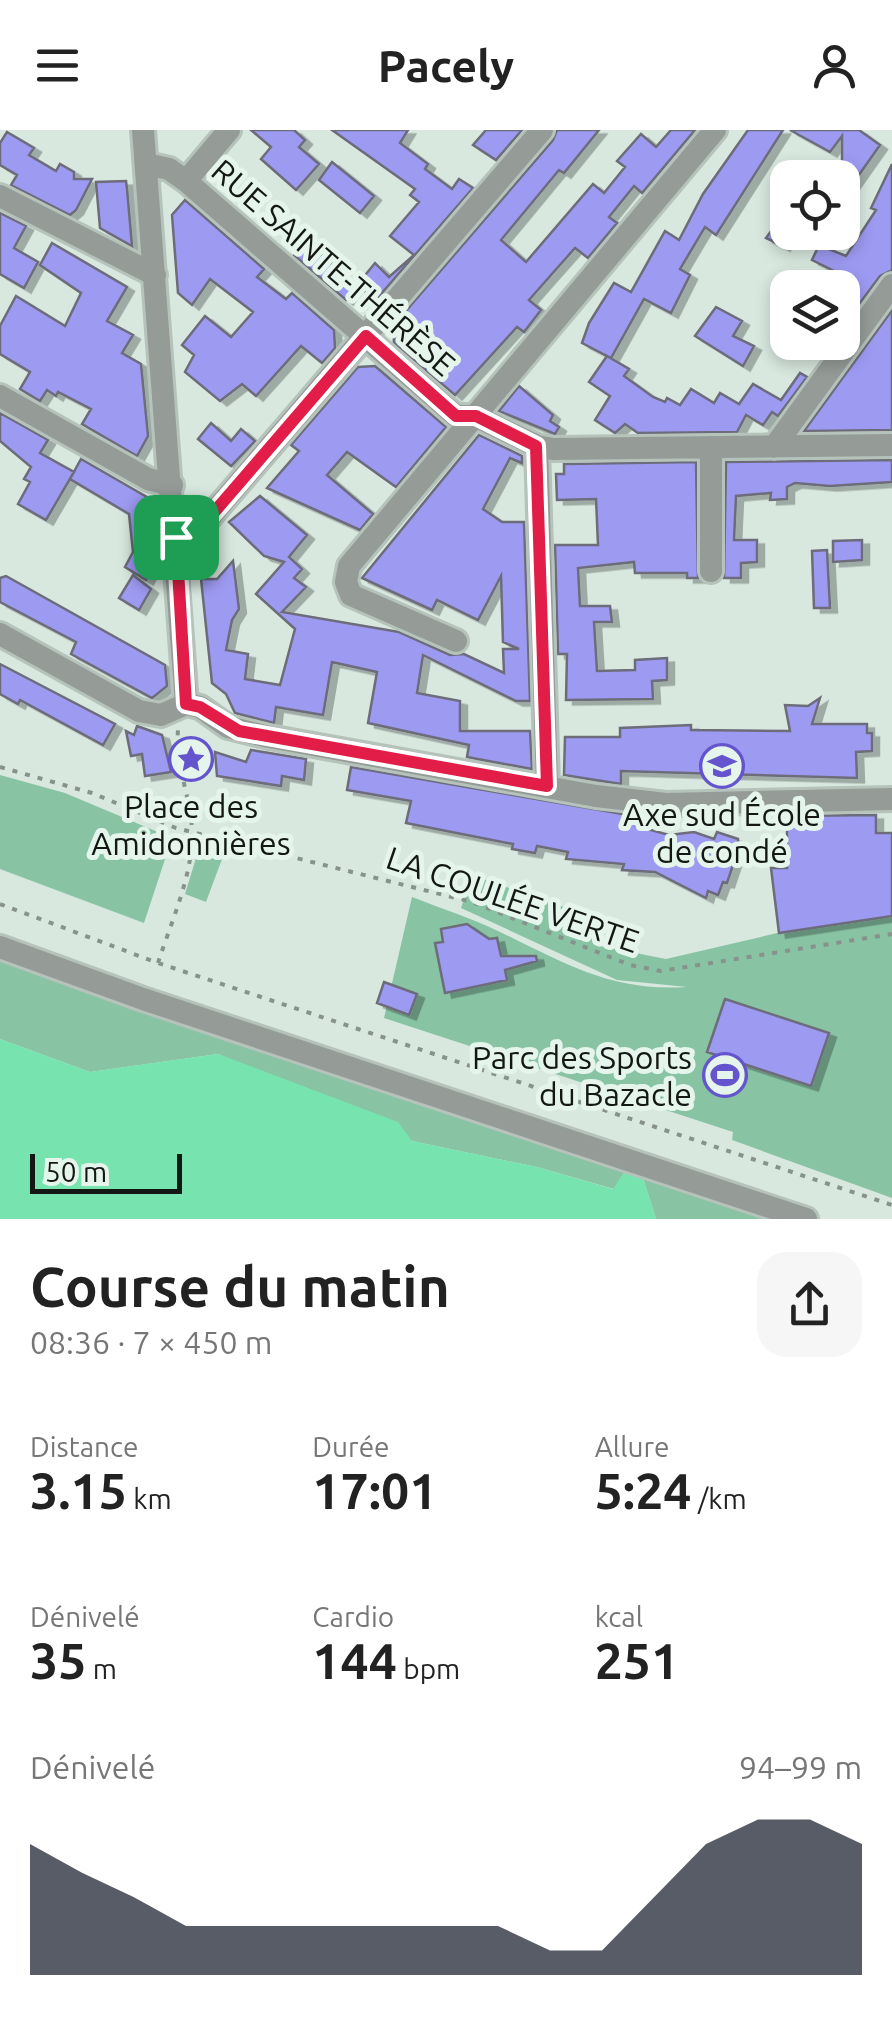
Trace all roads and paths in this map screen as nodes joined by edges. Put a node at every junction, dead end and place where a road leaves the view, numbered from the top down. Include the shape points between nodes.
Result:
1 (143, 130) edge
2 (230, 130) edge
3 (542, 130) edge
4 (715, 130) edge
5 (146, 164) junction
6 (186, 182) junction
7 (0, 196) edge
8 (155, 275) junction
9 (892, 284) edge
10 (366, 336) junction
11 (0, 396) edge
12 (476, 416) junction
13 (536, 446) junction
14 (892, 446) edge
15 (711, 447) junction
16 (774, 447) junction
17 (172, 485) junction
18 (176, 537) junction
19 (712, 571) dead end
20 (0, 634) edge
21 (456, 640) dead end
22 (186, 704) junction
23 (209, 734) dead end
24 (0, 767) edge
25 (181, 774) junction
26 (547, 786) junction
27 (892, 799) edge
28 (192, 832) junction
29 (0, 904) edge
30 (892, 934) edge
31 (0, 947) edge
32 (158, 963) junction
33 (892, 1205) edge
34 (806, 1219) edge

1 - 5 street
2 - 6 street
3 - 10 street
4 - 12 street
5 - 6 street, RUE SAINTE-THÉRÈSE
5 - 8 street
6 - 10 street, RUE SAINTE-THÉRÈSE
7 - 8 street
8 - 17 street
9 - 16 street
10 - 12 street, RUE SAINTE-THÉRÈSE via 456,416
10 - 18 street via 197,532
11 - 17 street via 148,479
12 - 13 street, RUE SAINTE-THÉRÈSE
12 - 21 street via 373,534 349,566 346,582 351,595
13 - 15 street, RUE SAINTE-THÉRÈSE
13 - 26 street
14 - 16 street, RUE SAINTE-THÉRÈSE
15 - 16 street, RUE SAINTE-THÉRÈSE
15 - 19 street
17 - 18 street
18 - 22 street
20 - 22 street via 140,711 162,715
22 - 25 path via 177,740
22 - 26 street via 239,731
23 - 25 path via 191,772
24 - 28 path, LA COULÉE VERTE via 78,788
25 - 28 path
26 - 27 street via 666,804
28 - 30 path, LA COULÉE VERTE via 472,902 660,971
28 - 32 path via 189,864
29 - 32 path
31 - 34 street
32 - 33 path

